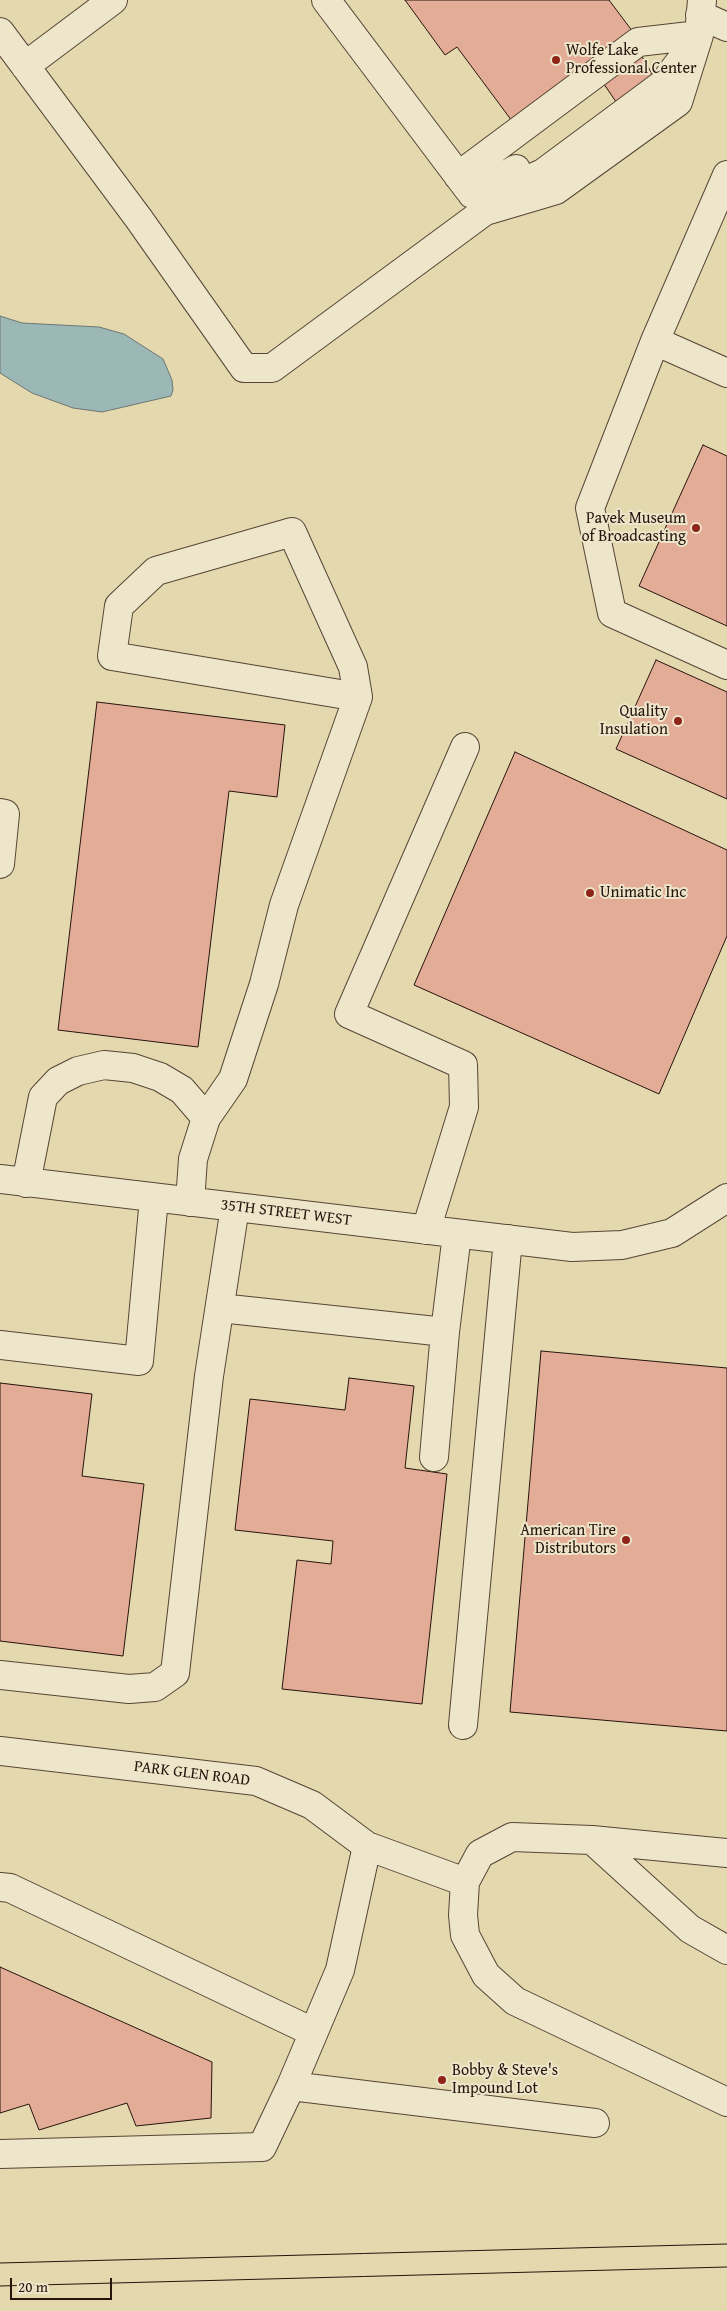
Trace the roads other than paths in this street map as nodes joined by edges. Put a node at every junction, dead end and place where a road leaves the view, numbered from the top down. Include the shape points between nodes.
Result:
1 (113, 0) edge
2 (326, 0) edge
3 (700, 17) edge
4 (727, 27) edge
5 (0, 32) edge
6 (24, 66) junction
7 (727, 176) edge
8 (472, 194) junction
9 (656, 341) junction
10 (727, 373) edge
11 (727, 665) edge
12 (358, 697) junction
13 (465, 747) dead end
14 (0, 813) edge
15 (0, 864) edge
16 (206, 1118) junction
17 (13, 1181) edge
18 (154, 1198) junction
19 (727, 1198) edge
20 (190, 1202) junction
21 (235, 1207) junction
22 (426, 1230) junction
23 (457, 1234) junction
24 (508, 1240) junction
25 (220, 1308) junction
26 (445, 1332) junction
27 (0, 1345) edge
28 (434, 1457) dead end
29 (0, 1674) edge
30 (463, 1724) dead end
31 (0, 1751) edge
32 (592, 1840) junction
33 (367, 1846) junction
34 (727, 1852) edge
35 (464, 1882) junction
36 (0, 1887) edge
37 (727, 1950) edge
38 (313, 2032) junction
39 (291, 2086) junction
40 (727, 2102) edge
41 (595, 2123) dead end
42 (0, 2154) edge

1 - 6 street
2 - 8 street
3 - 4 street
3 - 8 street via 533,160
3 - 8 street via 678,102 556,190
5 - 6 street
6 - 8 street via 139,219 244,368 272,368
7 - 9 street
9 - 10 street
9 - 11 street via 590,508 612,613
12 - 12 street via 353,667 292,532 156,571 119,606 112,656
12 - 16 street via 284,905 264,984 233,1079
13 - 22 street via 348,1014 463,1065 464,1107
14 - 15 street via 6,814
16 - 17 street via 182,1090 160,1077 133,1068 104,1065 78,1071 58,1081 43,1097
16 - 20 street via 193,1159
17 - 18 street, 35TH STREET WEST
18 - 20 street, 35TH STREET WEST
18 - 27 street via 139,1361
19 - 24 street, 35TH STREET WEST via 672,1233 622,1245 572,1247
20 - 21 street, 35TH STREET WEST
21 - 22 street, 35TH STREET WEST
21 - 25 street
22 - 23 street, 35TH STREET WEST
23 - 24 street, 35TH STREET WEST
23 - 26 street
24 - 30 street
25 - 26 street
25 - 29 street via 209,1376 175,1673 154,1687 129,1689
26 - 28 street
31 - 33 street, PARK GLEN ROAD via 256,1781 312,1805
32 - 34 street
32 - 35 street via 512,1837 480,1854
32 - 37 street via 690,1929
33 - 35 street, PARK GLEN ROAD
33 - 38 street via 340,1970
35 - 40 street via 465,1935 486,1975 515,2001
36 - 38 street via 10,1888
38 - 39 street
39 - 41 street
39 - 42 street via 262,2148

